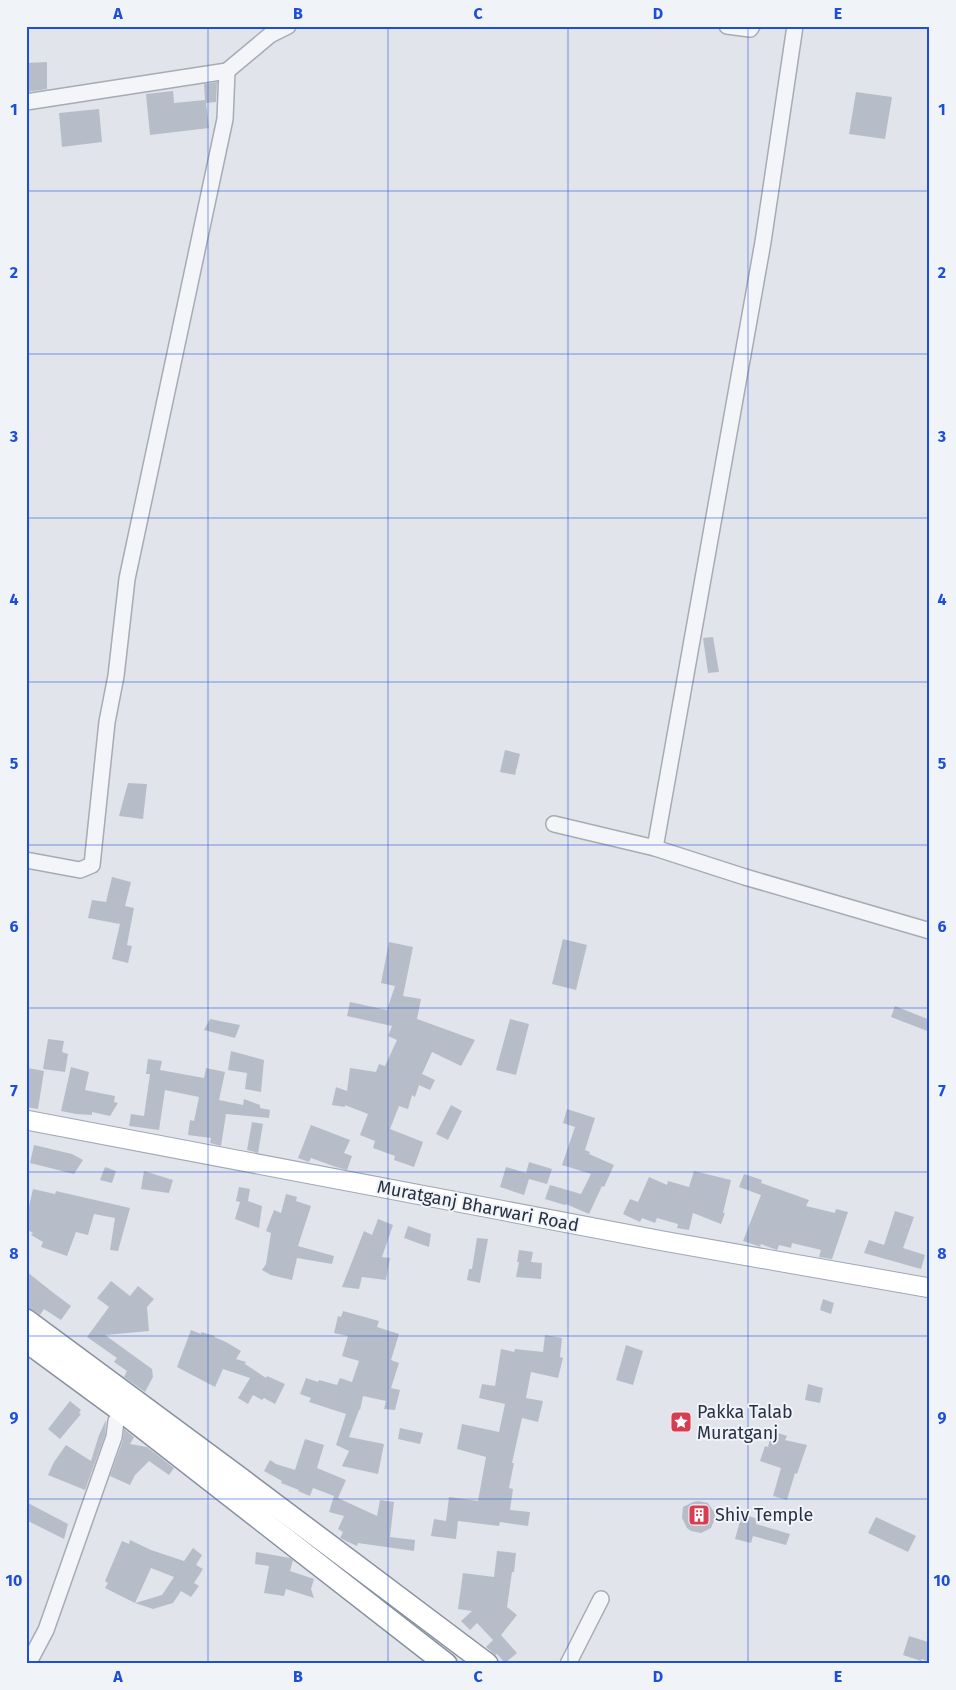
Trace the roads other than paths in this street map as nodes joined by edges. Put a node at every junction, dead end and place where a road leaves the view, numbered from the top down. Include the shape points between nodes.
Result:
1 (288, 26) edge
2 (727, 26) edge
3 (752, 26) edge
4 (795, 26) edge
5 (227, 71) junction
6 (26, 102) edge
7 (554, 824) dead end
8 (654, 848) junction
9 (26, 860) edge
10 (930, 931) edge
11 (26, 1120) edge
12 (930, 1288) edge
13 (26, 1320) edge
14 (26, 1341) edge
15 (129, 1406) junction
16 (601, 1599) dead end
17 (28, 1664) edge
18 (446, 1664) edge
19 (487, 1664) edge
20 (568, 1664) edge

1 - 5 street via 270,35
2 - 3 street via 750,29
4 - 8 street via 763,242
5 - 6 street
5 - 9 street via 224,119 127,579 92,865 80,870
7 - 8 street
8 - 10 street via 745,878
11 - 12 main road, Muratganj Bharwari Road via 663,1241
13 - 15 highway
14 - 15 highway
15 - 17 street via 116,1422 114,1437 46,1630
15 - 18 highway
15 - 19 highway
16 - 20 street

